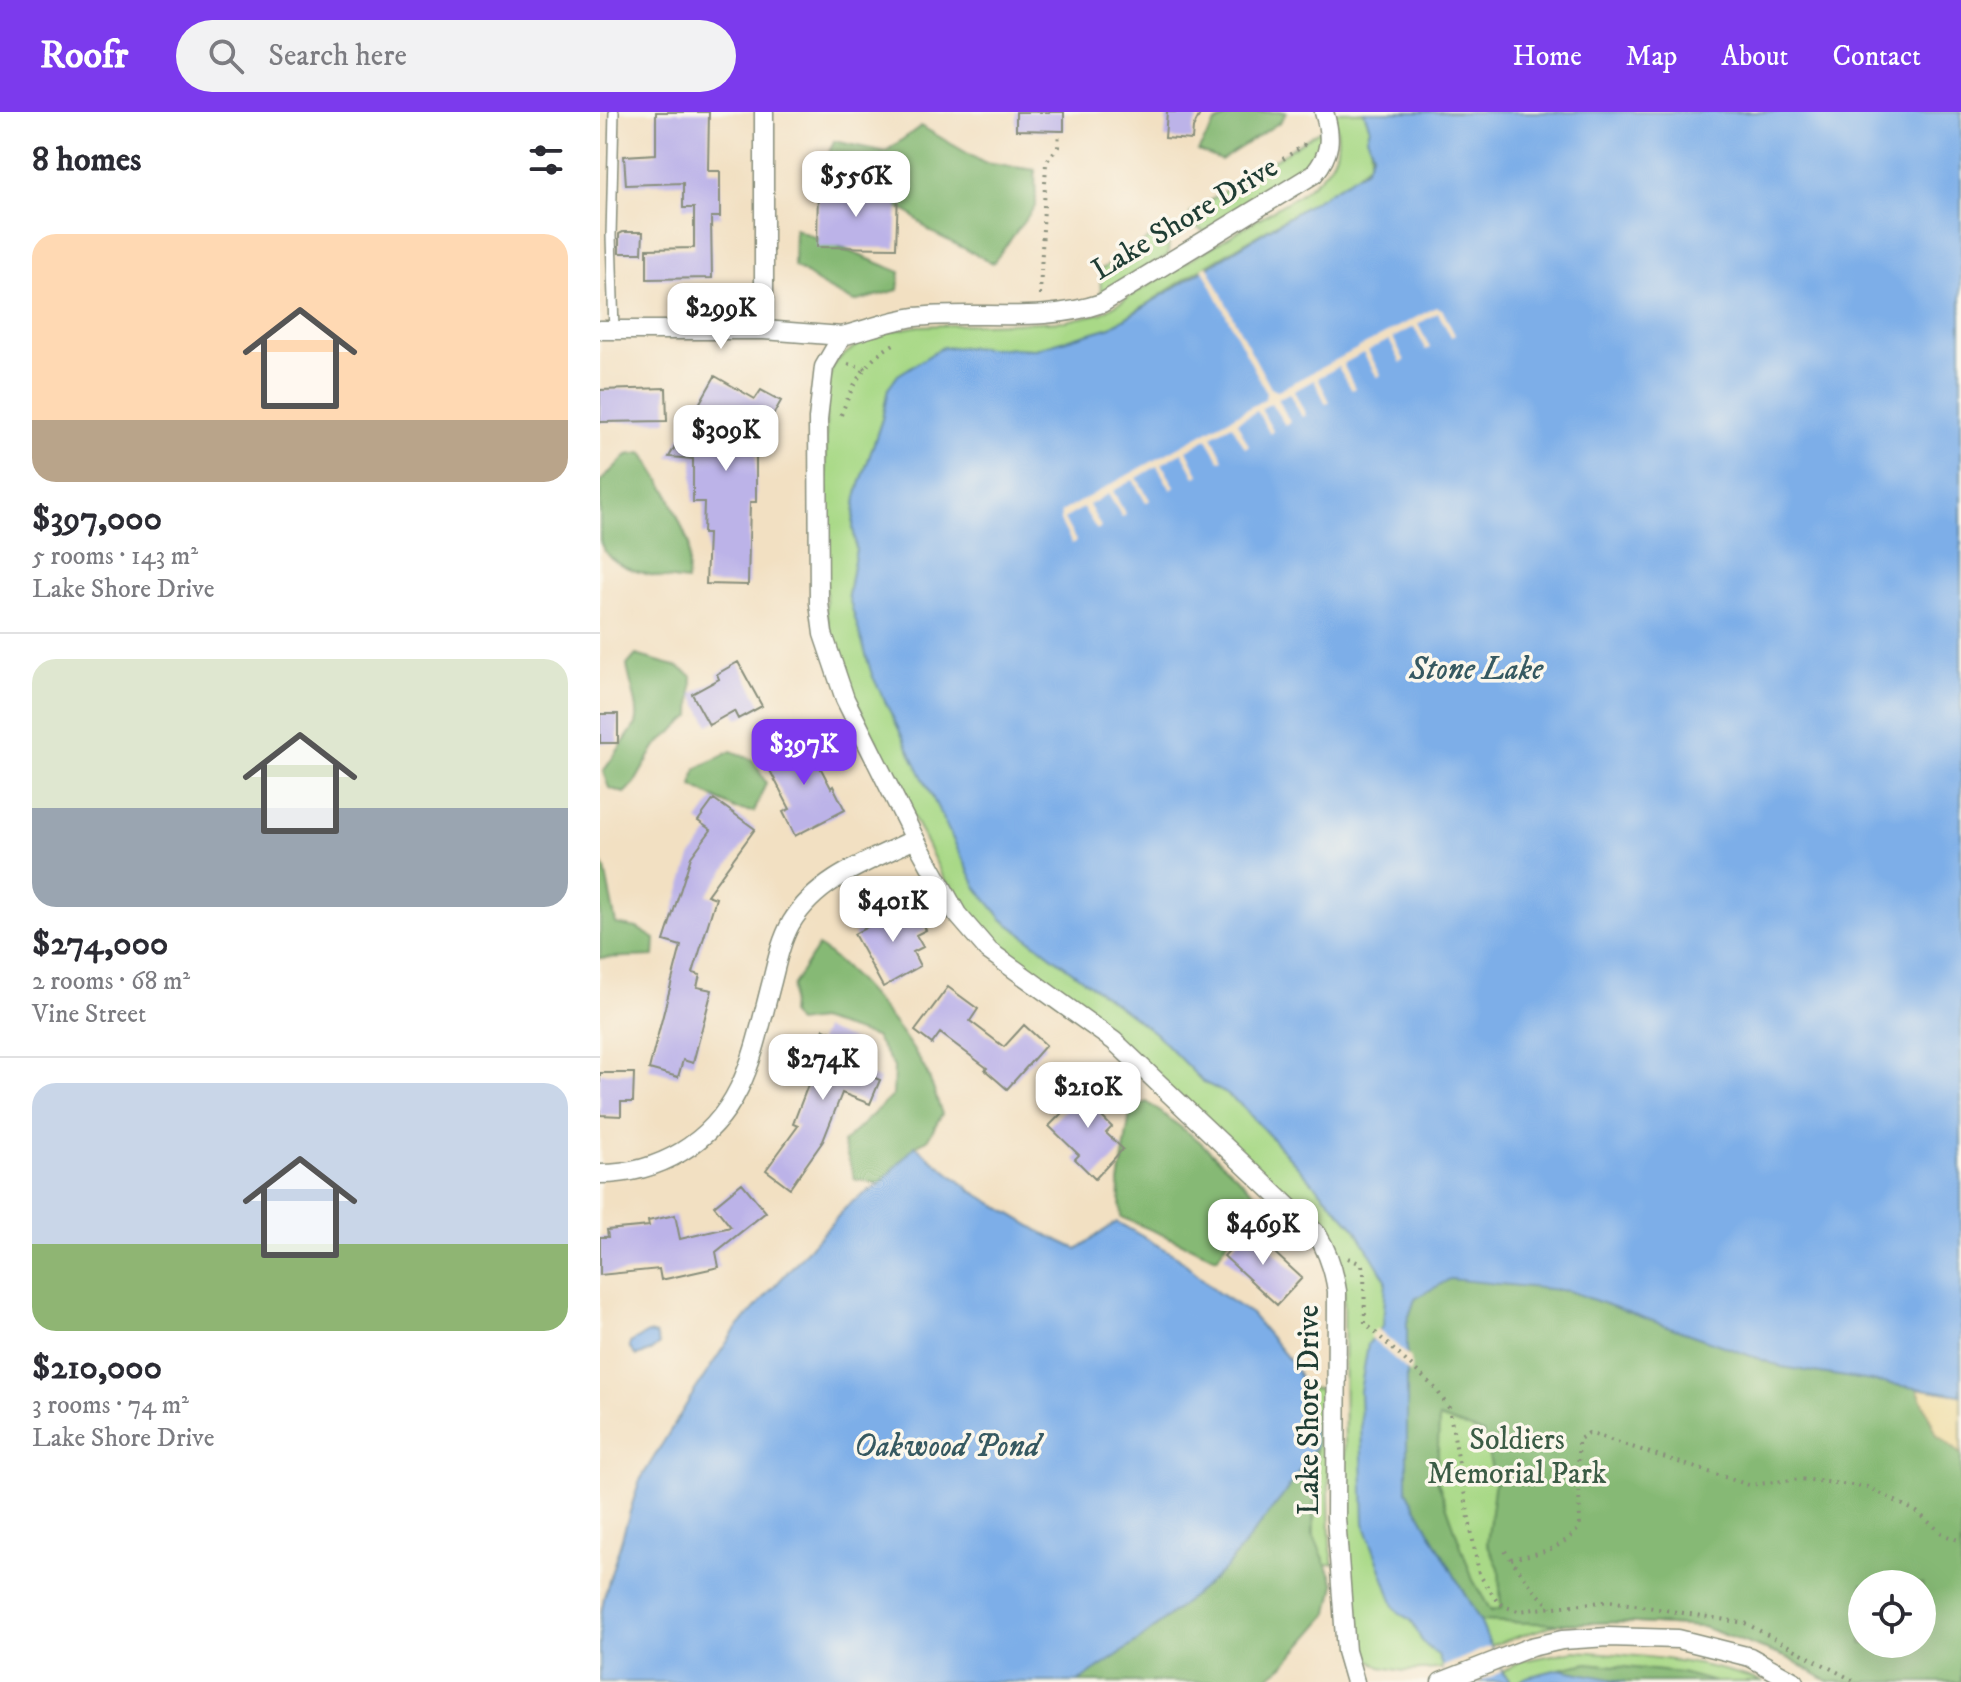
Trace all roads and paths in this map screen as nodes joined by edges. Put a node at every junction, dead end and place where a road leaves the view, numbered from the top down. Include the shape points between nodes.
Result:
1 (614, 112) edge
2 (764, 112) edge
3 (1324, 112) edge
4 (1059, 130) dead end
5 (1040, 315) junction
6 (607, 330) edge
7 (764, 330) junction
8 (842, 336) junction
9 (905, 339) dead end
10 (842, 363) dead end
11 (866, 368) junction
12 (839, 419) dead end
13 (915, 839) junction
14 (600, 1174) edge
15 (1342, 1247) dead end
16 (1961, 1541) edge
17 (1505, 1551) dead end
18 (1511, 1559) junction
19 (1551, 1607) junction
20 (1444, 1681) edge
21 (1355, 1682) edge
22 (1795, 1682) edge
23 (1856, 1682) edge

1 - 6 lane
2 - 7 street
3 - 5 street, Lake Shore Drive via 1329,151 1314,174 1102,303
4 - 5 path via 1058,147 1046,162
5 - 8 street, Lake Shore Drive via 913,317
6 - 7 street
7 - 8 street
8 - 13 street, Lake Shore Drive via 824,367 818,419 823,634 845,699
9 - 11 path via 877,354
10 - 11 path
11 - 12 path
13 - 14 street via 831,880 791,923 746,1077 715,1126 665,1162 624,1174
13 - 21 street, Lake Shore Drive via 957,914 989,951 1114,1041 1326,1248 1337,1291 1336,1518 1346,1651
15 - 19 path via 1346,1258 1364,1270 1365,1323 1442,1395 1484,1584 1506,1607
16 - 18 path via 1868,1487 1801,1479 1749,1485 1589,1433 1578,1440 1580,1527 1553,1550
17 - 18 path
18 - 19 path
19 - 23 path via 1610,1601 1745,1623
20 - 22 street via 1562,1640 1608,1637 1678,1639 1750,1657

